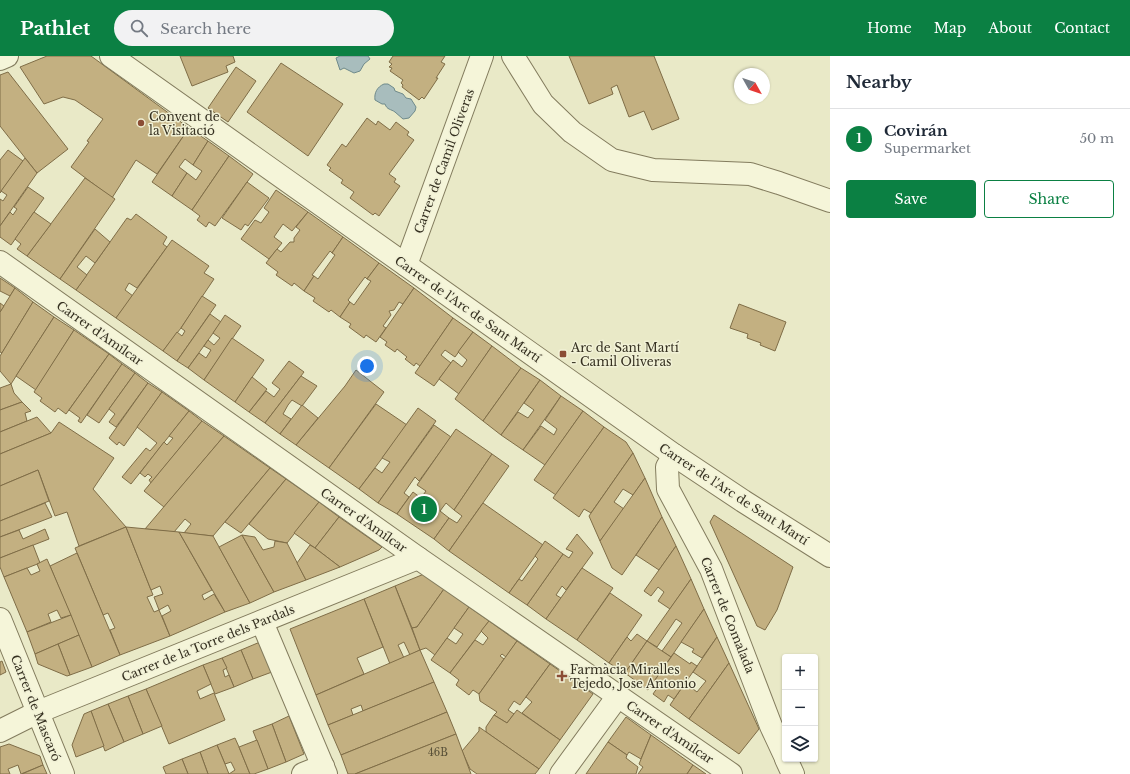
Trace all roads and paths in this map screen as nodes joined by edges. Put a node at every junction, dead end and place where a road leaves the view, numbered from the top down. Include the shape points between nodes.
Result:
1 (7, 56) edge
2 (111, 56) edge
3 (482, 56) edge
4 (513, 56) edge
5 (0, 59) edge
6 (830, 201) edge
7 (0, 262) edge
8 (406, 265) junction
9 (674, 455) junction
10 (830, 556) edge
11 (418, 558) junction
12 (0, 619) edge
13 (262, 622) junction
14 (618, 696) junction
15 (38, 712) junction
16 (0, 731) edge
17 (782, 750) edge
18 (787, 762) edge
19 (317, 771) edge
20 (63, 774) edge
21 (561, 774) edge
22 (731, 774) edge
23 (793, 774) edge

1 - 5 street
2 - 8 street, Carrer de l'Arc de Sant Martí
3 - 8 street, Carrer de Camil Oliveras
4 - 6 street via 543,104 572,132 612,160 653,170 750,174
7 - 11 street, Carrer d'Amílcar
8 - 9 street, Carrer de l'Arc de Sant Martí
9 - 10 street, Carrer de l'Arc de Sant Martí
9 - 17 street, Carrer de Comalada via 667,467 668,489 711,569
11 - 13 street, Carrer de la Torre dels Pardals
11 - 14 street, Carrer d'Amílcar
12 - 15 street, Carrer de Mascaró
13 - 15 street, Carrer de la Torre dels Pardals
13 - 19 street
14 - 21 street
14 - 22 street, Carrer d'Amílcar
15 - 16 street, Carrer de la Torre dels Pardals
15 - 20 street, Carrer de Mascaró
18 - 23 street

